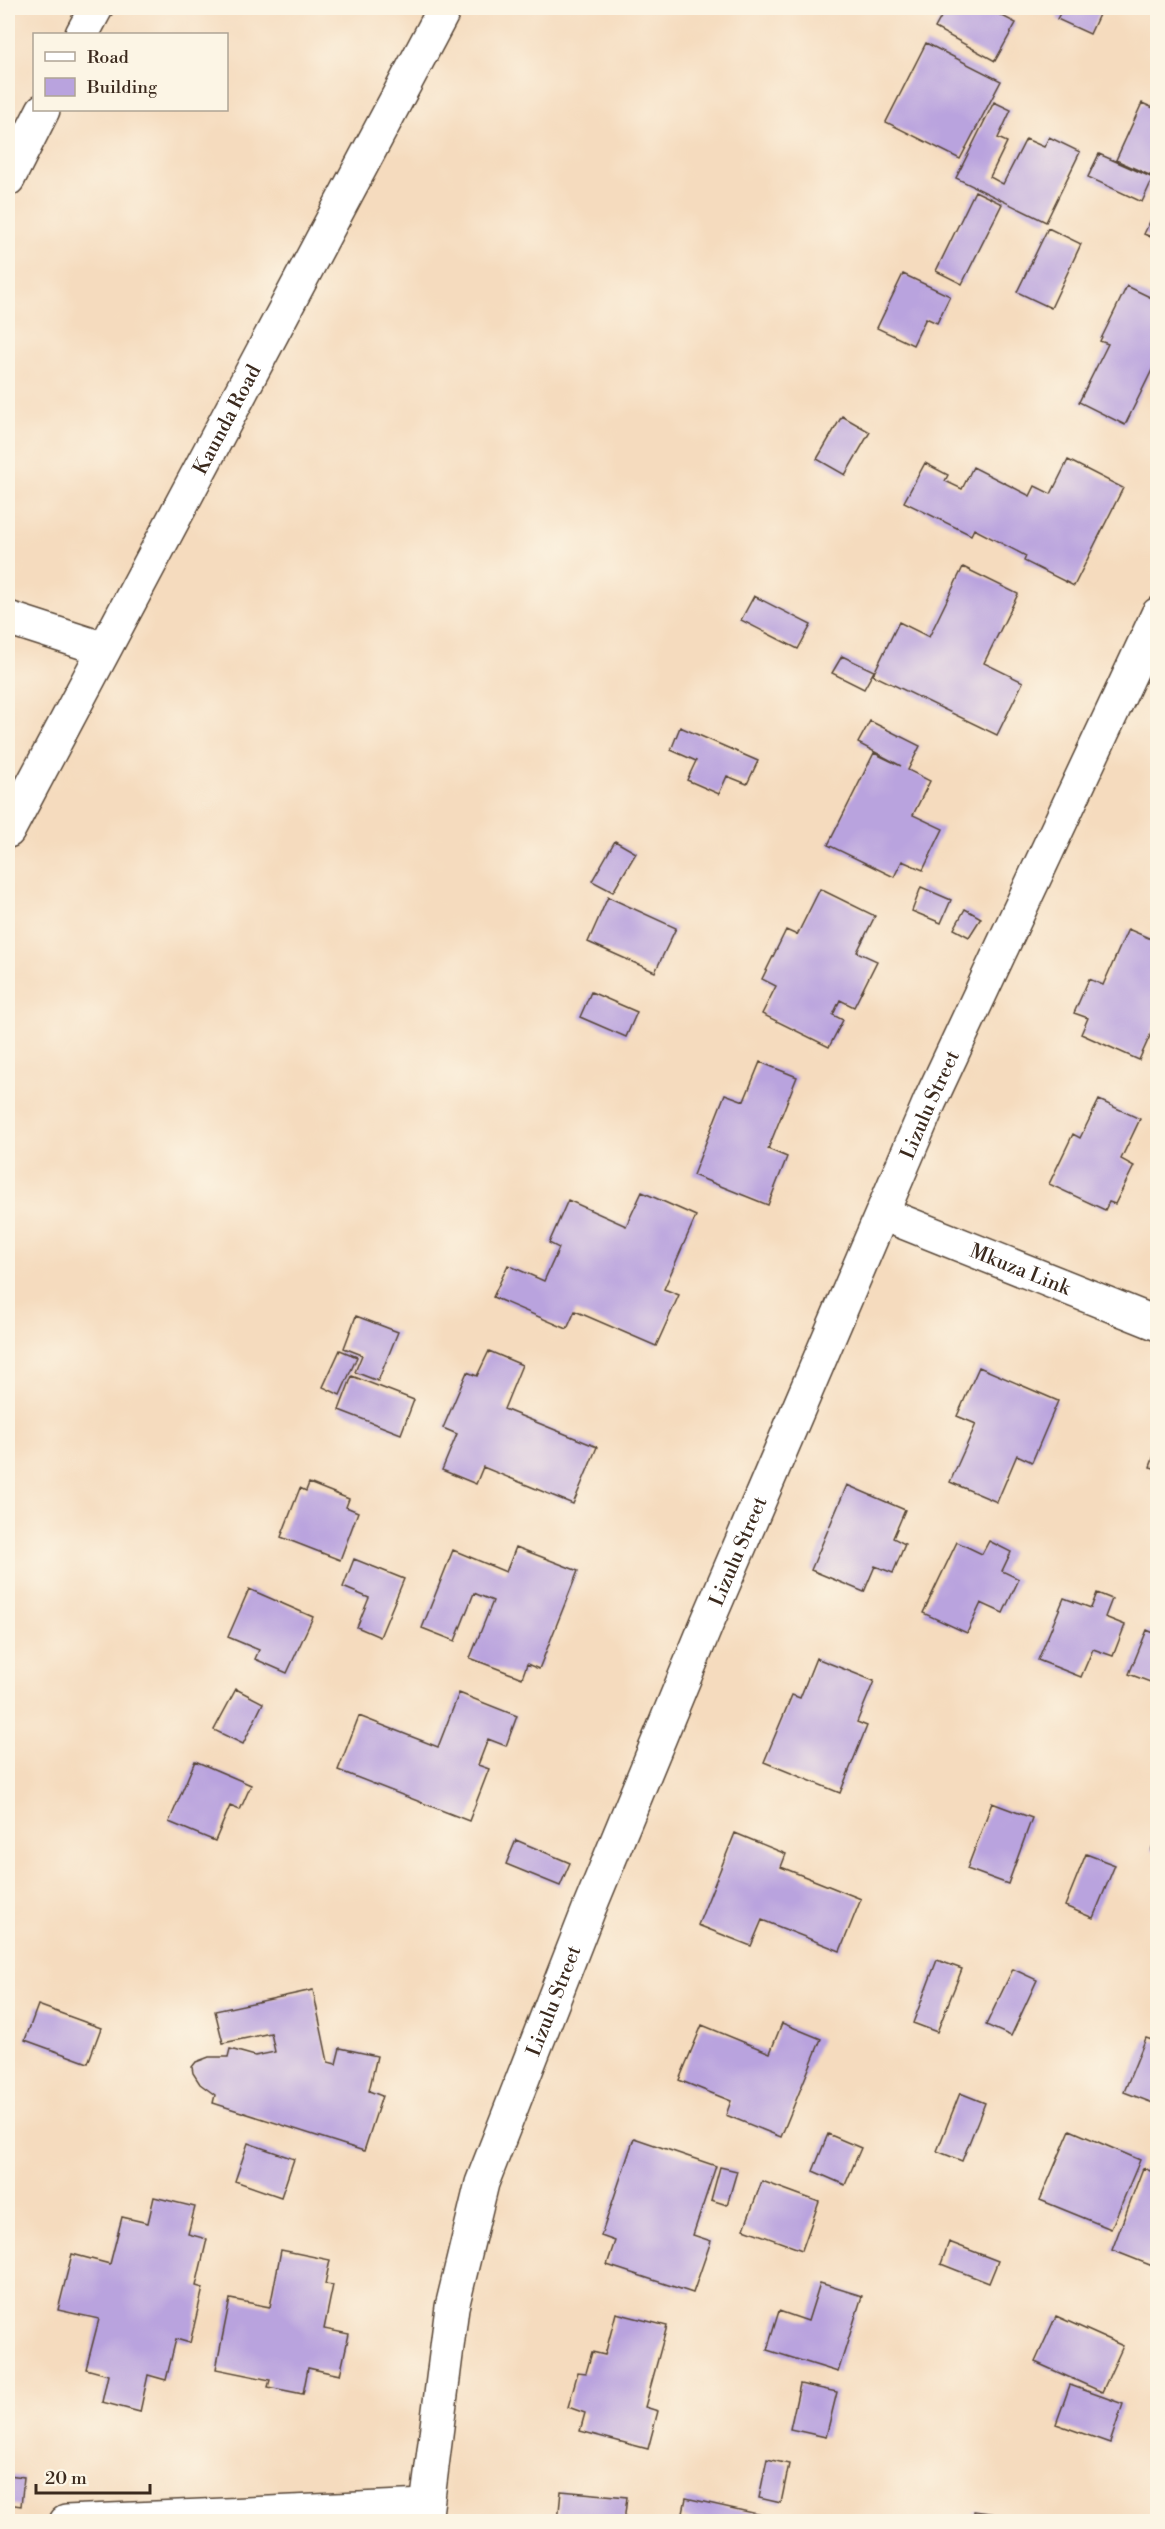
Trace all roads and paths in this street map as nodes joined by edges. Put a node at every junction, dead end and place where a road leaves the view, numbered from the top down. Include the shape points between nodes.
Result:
1 (96, 8) edge
2 (445, 8) edge
3 (83, 33) edge
4 (42, 111) edge
5 (8, 180) edge
6 (1158, 614) edge
7 (8, 618) edge
8 (104, 649) junction
9 (8, 831) edge
10 (883, 1214) junction
11 (1158, 1324) edge
12 (425, 2514) edge
13 (66, 2522) edge

1 - 3 street
2 - 8 street, Kaunda Road
4 - 5 street
6 - 10 street, Lizulu Street via 930,1101
7 - 8 street
8 - 9 street, Kaunda Road
10 - 11 street, Mkuza Link
10 - 12 street, Lizulu Street via 707,1623 482,2183 452,2307
12 - 13 street

